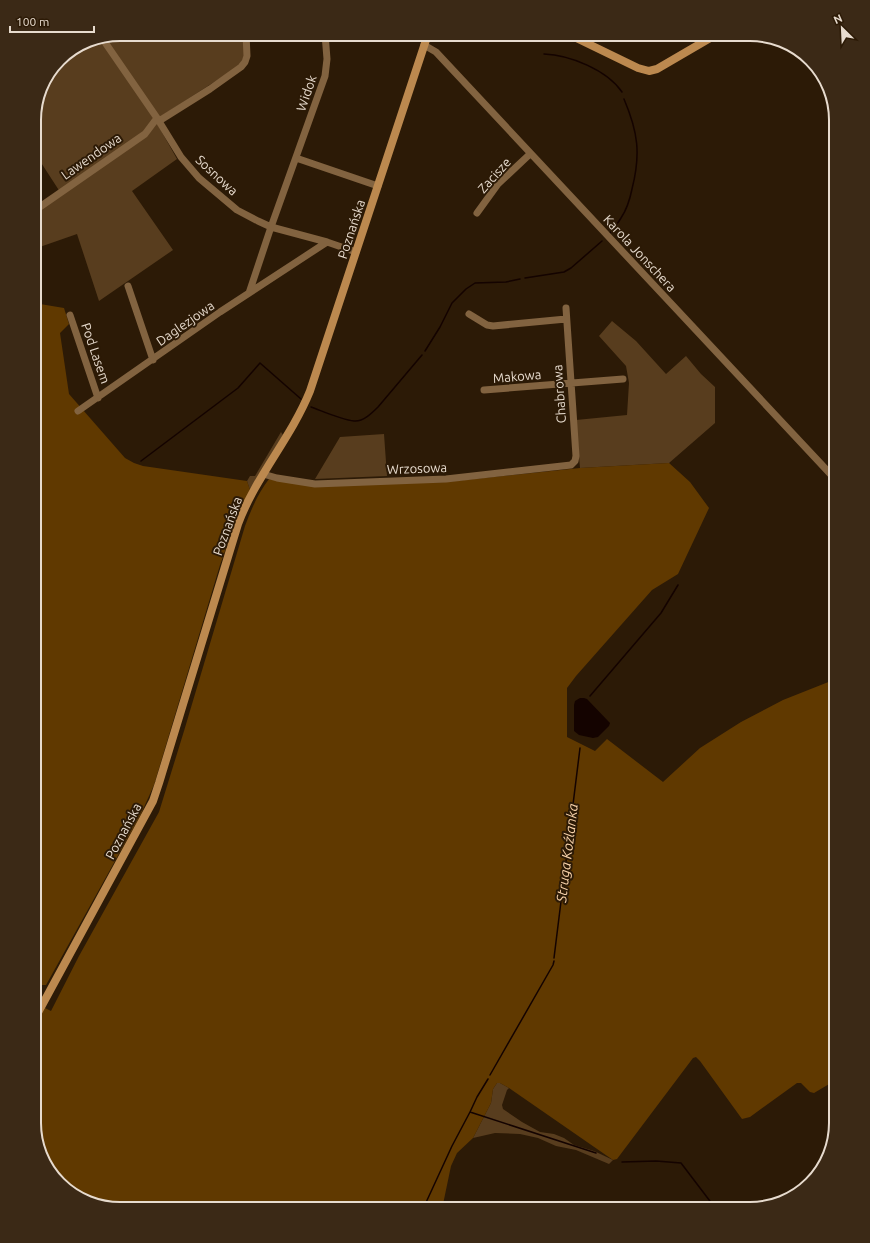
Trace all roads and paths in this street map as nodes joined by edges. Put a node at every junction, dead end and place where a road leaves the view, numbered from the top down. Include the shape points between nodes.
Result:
1 (246, 41) edge
2 (325, 41) edge
3 (425, 41) edge
4 (582, 41) edge
5 (705, 41) edge
6 (105, 43) edge
7 (424, 45) junction
8 (158, 119) junction
9 (530, 154) junction
10 (296, 158) junction
11 (378, 186) junction
12 (41, 206) edge
13 (477, 213) dead end
14 (271, 227) junction
15 (327, 242) junction
16 (356, 252) junction
17 (128, 286) dead end
18 (249, 293) junction
19 (566, 308) dead end
20 (469, 314) dead end
21 (70, 316) dead end
22 (566, 319) junction
23 (153, 360) junction
24 (623, 379) dead end
25 (571, 383) junction
26 (484, 390) dead end
27 (98, 398) junction
28 (78, 412) dead end
29 (571, 465) joint
30 (829, 472) edge
31 (263, 474) junction
32 (41, 1007) edge

1 - 8 street, Lawendowa via 247,56 241,67 210,89
2 - 10 street, Widok via 327,59 325,76
3 - 7 street, Poznańska
4 - 5 street via 649,71 662,67
6 - 8 street, Sosnowa
7 - 9 street, Karola Jonschera via 436,52
7 - 11 street, Poznańska
8 - 12 street, Lawendowa via 145,134
8 - 14 street, Sosnowa via 181,157 199,178 238,210
9 - 13 street, Zacisze via 498,184
9 - 30 street, Karola Jonschera
10 - 11 street
10 - 14 street, Widok
11 - 16 street, Poznańska
14 - 15 street, Sosnowa
14 - 18 street
15 - 16 street, Sosnowa
15 - 18 street, Daglezjowa
16 - 31 street, Poznańska via 308,395
17 - 23 street
18 - 23 street, Daglezjowa
19 - 22 street, Chabrowa
20 - 22 street via 493,326
21 - 27 street, Pod Lasem
22 - 25 street, Chabrowa
23 - 27 street, Daglezjowa
24 - 25 street, Makowa
25 - 26 street, Makowa
25 - 29 street, Chabrowa via 576,456
27 - 28 street, Daglezjowa
29 - 31 street, Wrzosowa via 446,479 315,484
31 - 32 street, Poznańska via 238,524 152,801

